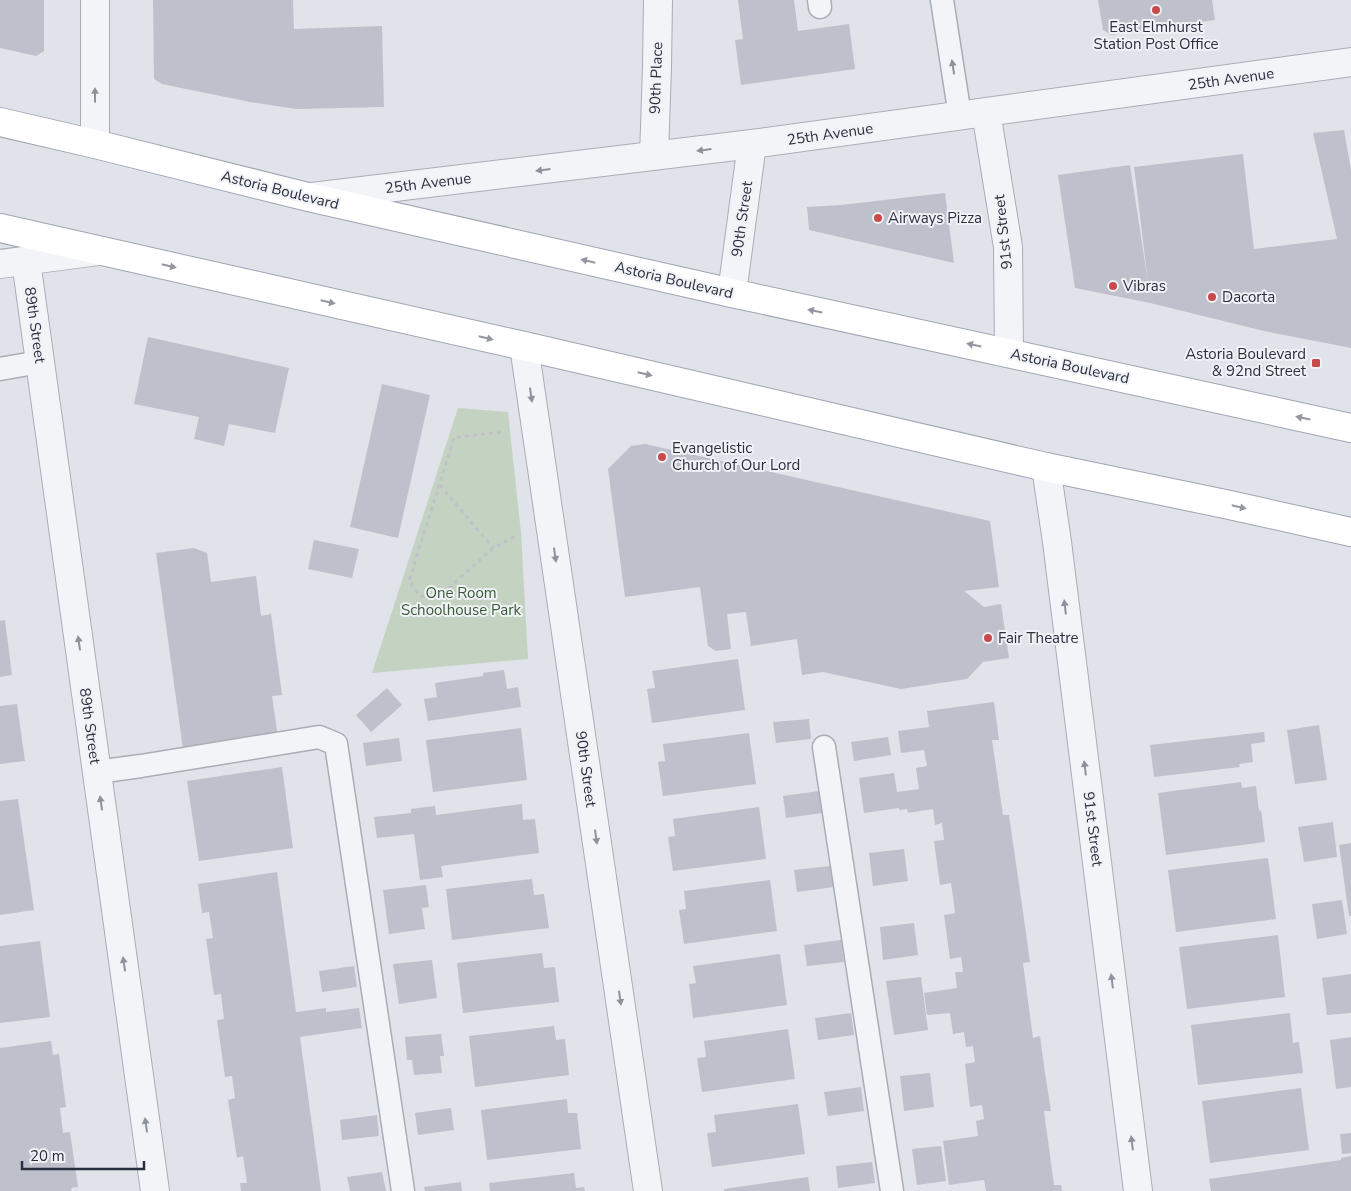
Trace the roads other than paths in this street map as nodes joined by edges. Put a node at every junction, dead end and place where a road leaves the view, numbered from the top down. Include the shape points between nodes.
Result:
1 (96, 0) edge
2 (658, 0) edge
3 (942, 0) edge
4 (1351, 62) edge
5 (973, 114) junction
6 (0, 122) edge
7 (95, 144) junction
8 (752, 144) junction
9 (654, 156) junction
10 (308, 197) junction
11 (0, 228) edge
12 (99, 251) junction
13 (13, 262) edge
14 (732, 293) junction
15 (524, 346) junction
16 (1009, 353) junction
17 (40, 362) junction
18 (0, 369) edge
19 (1351, 428) edge
20 (1046, 468) junction
21 (1351, 532) edge
22 (824, 746) dead end
23 (97, 772) junction
24 (155, 1191) edge
25 (403, 1191) edge
26 (648, 1191) edge
27 (892, 1191) edge
28 (1138, 1191) edge

7 -> 1 street
2 - 9 street, 90th Place
5 -> 3 lane
4 - 5 street, 25th Avenue
5 - 8 street, 25th Avenue
5 - 16 street, 91st Street via 1008,247
6 - 7 main road, Astoria Boulevard
7 - 10 main road, Astoria Boulevard
8 -> 9 street, 25th Avenue
8 - 14 street, 90th Street
9 -> 10 street, 25th Avenue
14 -> 10 main road, Astoria Boulevard
11 - 12 main road
12 - 13 street
12 -> 15 main road
13 - 17 street, 89th Street
16 -> 14 main road, Astoria Boulevard
15 -> 20 main road
15 -> 26 street, 90th Street
19 -> 16 main road, Astoria Boulevard
17 - 18 lane
23 -> 17 street, 89th Street
20 -> 21 main road
28 -> 20 street, 91st Street
22 - 27 lane
24 -> 23 street, 89th Street
23 - 25 lane via 319,737 336,744

